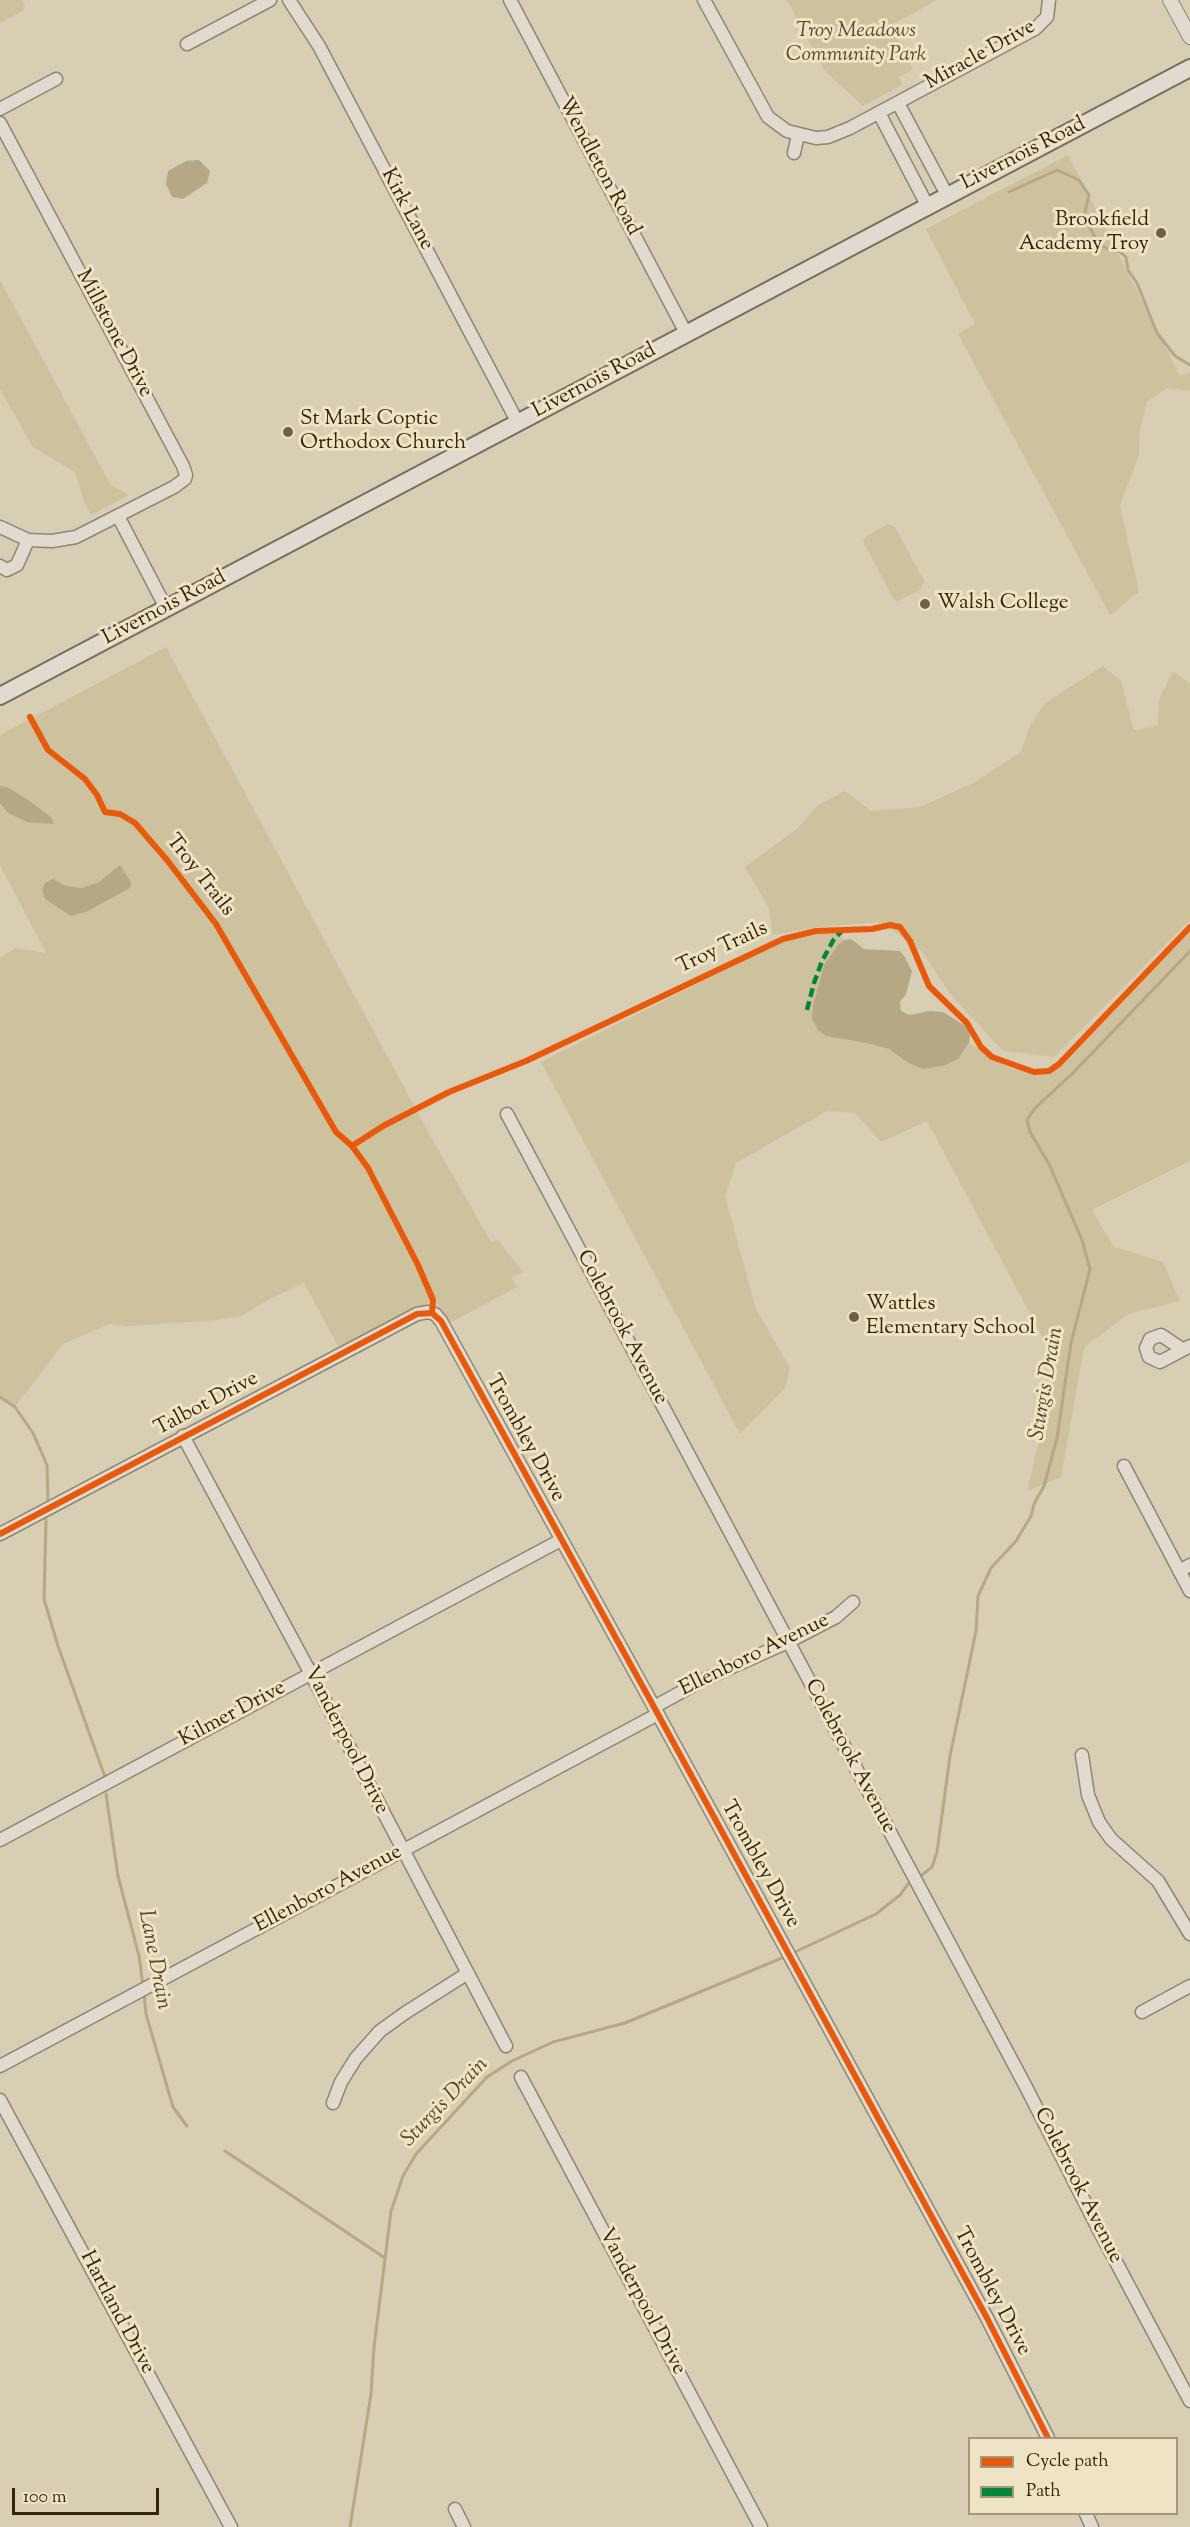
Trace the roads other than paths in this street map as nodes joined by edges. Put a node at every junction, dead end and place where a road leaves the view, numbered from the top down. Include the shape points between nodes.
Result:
1 (270, 0) edge
2 (289, 0) edge
3 (510, 0) edge
4 (704, 0) edge
5 (1049, 0) edge
6 (1170, 0) edge
7 (1190, 37) edge
8 (187, 44) dead end
9 (1190, 68) edge
10 (56, 79) dead end
11 (898, 103) junction
12 (0, 109) edge
13 (879, 113) junction
14 (0, 123) edge
15 (798, 135) junction
16 (794, 153) dead end
17 (947, 195) junction
18 (927, 205) junction
19 (686, 333) junction
20 (518, 423) junction
21 (118, 516) junction
22 (1, 532) edge
23 (28, 540) junction
24 (0, 566) edge
25 (166, 608) junction
26 (0, 696) edge
27 (507, 1114) dead end
28 (432, 1313) joint
29 (183, 1436) junction
30 (1124, 1466) dead end
31 (0, 1533) edge
32 (561, 1540) junction
33 (1185, 1568) edge
34 (1190, 1592) edge
35 (852, 1602) dead end
36 (788, 1642) junction
37 (311, 1674) junction
38 (656, 1711) junction
39 (1082, 1755) dead end
40 (0, 1840) edge
41 (403, 1851) junction
42 (1190, 1934) edge
43 (468, 1974) junction
44 (1190, 1986) edge
45 (1142, 2012) dead end
46 (506, 2046) dead end
47 (0, 2066) edge
48 (520, 2077) dead end
49 (0, 2100) edge
50 (333, 2103) dead end
51 (1190, 2401) edge
52 (1047, 2437) edge
53 (455, 2509) dead end
54 (231, 2527) edge
55 (464, 2527) edge
56 (760, 2527) edge

1 - 8 street
2 - 20 street, Kirk Lane via 320,46
3 - 19 street, Wendleton Road
4 - 15 street via 762,109 777,124
5 - 11 street, Miracle Drive via 1047,17 1035,28
6 - 7 street
9 - 17 main road, Livernois Road
10 - 12 street
11 - 13 street, Miracle Drive
11 - 17 street
13 - 15 street, Miracle Drive via 828,137
13 - 18 street
14 - 21 street, Millstone Drive via 185,470 181,483
15 - 16 street
17 - 18 main road, Livernois Road
18 - 19 main road, Livernois Road
19 - 20 main road, Livernois Road
20 - 25 main road, Livernois Road
21 - 23 street, Millstone Drive via 76,537
21 - 25 street
22 - 23 street
23 - 24 street via 17,565 7,570
25 - 26 main road, Livernois Road
27 - 36 street, Colebrook Avenue
28 - 29 street, Talbot Drive via 417,1314
28 - 32 street, Trombley Drive via 441,1322
29 - 31 street, Talbot Drive
29 - 37 street, Vanderpool Drive
30 - 33 street
32 - 37 street, Kilmer Drive
32 - 38 street, Trombley Drive
33 - 34 street
35 - 36 street, Ellenboro Avenue via 836,1617
36 - 38 street, Ellenboro Avenue via 703,1680
36 - 51 street, Colebrook Avenue
37 - 40 street, Kilmer Drive
37 - 41 street, Vanderpool Drive
38 - 41 street, Ellenboro Avenue
38 - 52 street, Trombley Drive via 987,2318
39 - 42 street via 1088,1795 1099,1822 1111,1839 1158,1881
41 - 43 street, Vanderpool Drive
41 - 47 street, Ellenboro Avenue
43 - 46 street, Vanderpool Drive
43 - 50 street via 374,2037 341,2082
44 - 45 street
48 - 56 street, Vanderpool Drive
49 - 54 street, Hartland Drive
53 - 55 street

